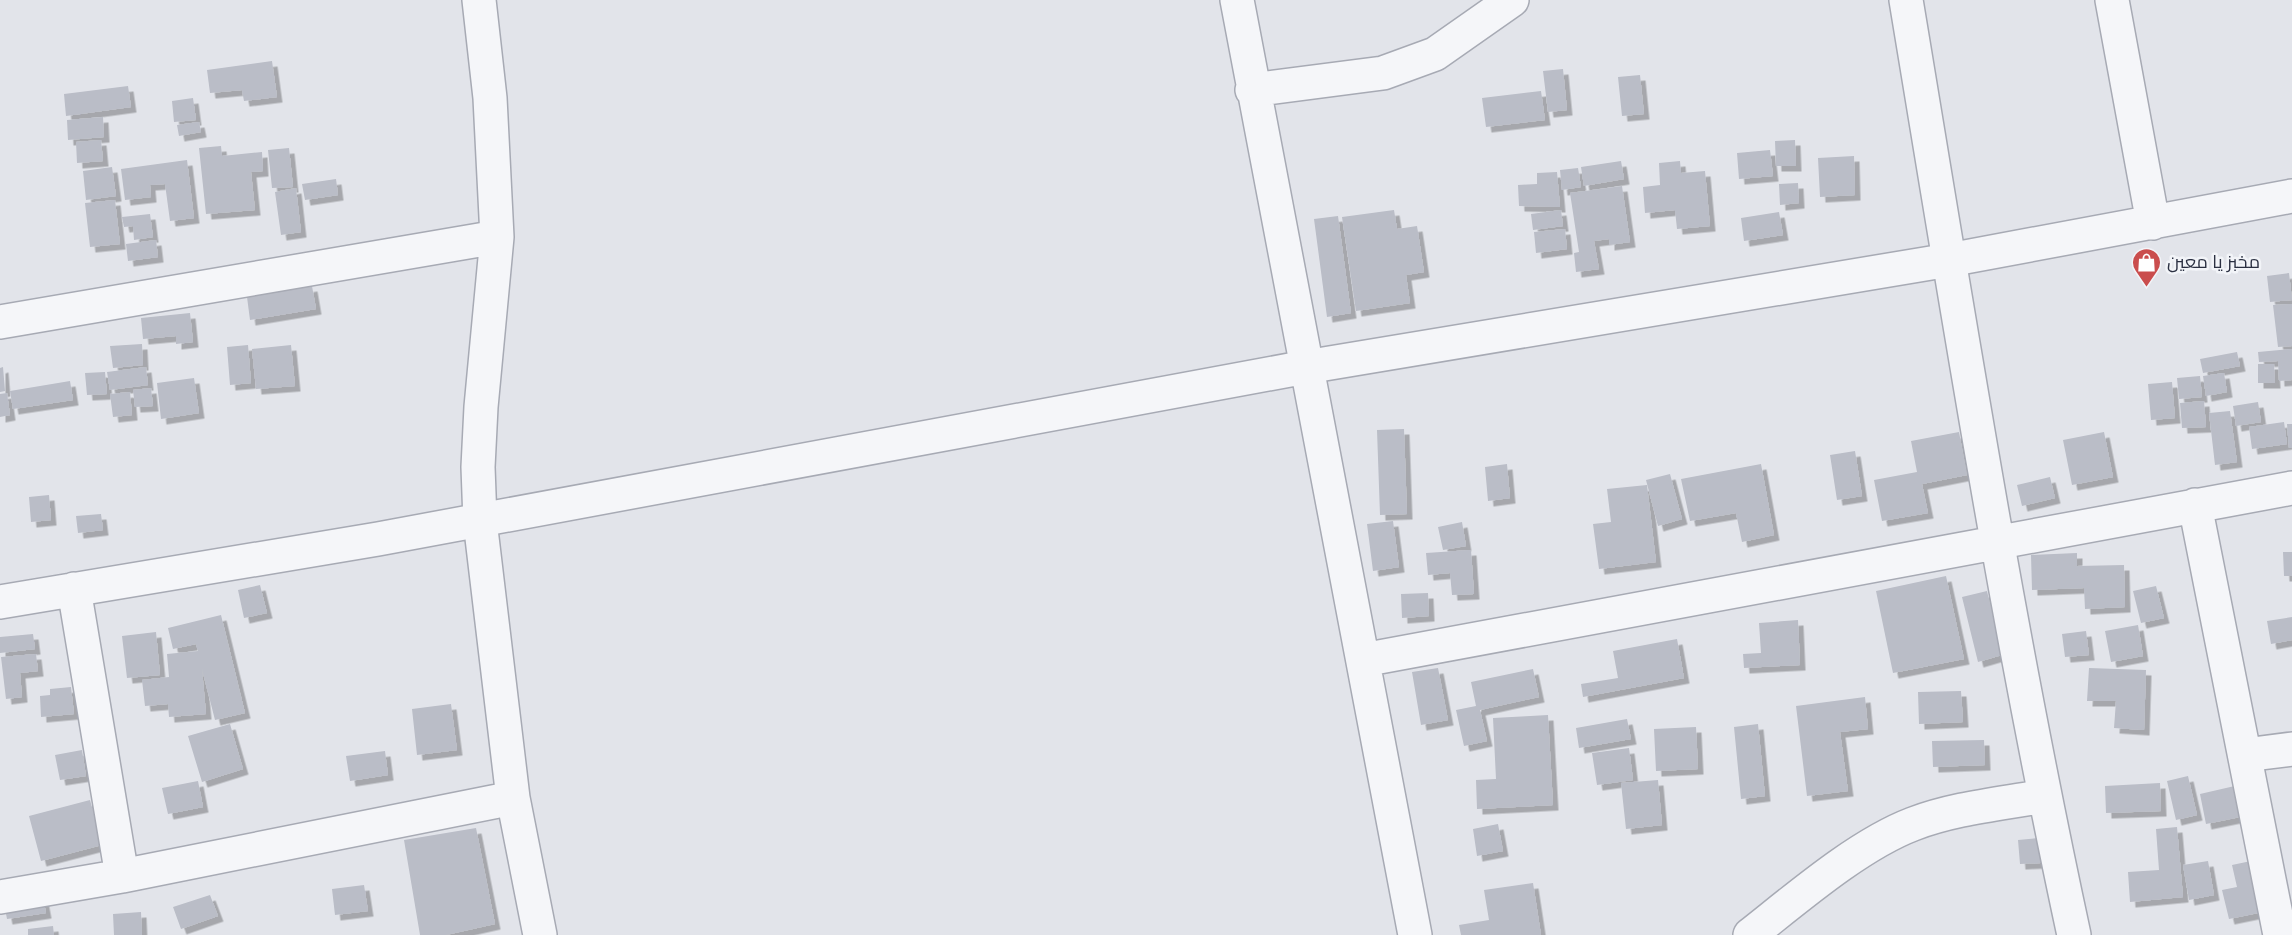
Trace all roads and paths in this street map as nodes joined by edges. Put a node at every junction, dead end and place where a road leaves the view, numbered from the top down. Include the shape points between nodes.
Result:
1 (479, 0) edge
2 (1237, 0) edge
3 (1512, 0) edge
4 (1906, 0) edge
5 (2112, 0) edge
6 (1252, 90) junction
7 (2292, 196) edge
8 (2153, 223) junction
9 (497, 237) junction
10 (1949, 260) junction
11 (0, 322) edge
12 (1306, 367) junction
13 (2292, 488) edge
14 (2195, 504) junction
15 (480, 521) junction
16 (1995, 541) junction
17 (74, 589) junction
18 (0, 602) edge
19 (1364, 660) junction
20 (2292, 749) edge
21 (2245, 755) junction
22 (2044, 796) junction
23 (513, 798) junction
24 (122, 876) junction
25 (0, 897) edge
26 (540, 935) edge
27 (1415, 935) edge
28 (1750, 935) edge
29 (2074, 935) edge
30 (2280, 935) edge

1 - 9 street via 490,98
2 - 6 street
3 - 6 street via 1435,54 1383,73
4 - 10 street
5 - 8 street
6 - 12 street
7 - 8 street
8 - 10 street
9 - 11 street
9 - 15 street via 480,407
10 - 12 street
10 - 16 street
12 - 15 street
12 - 19 street
13 - 14 street
14 - 16 street
14 - 21 street
15 - 17 street
15 - 23 street
16 - 19 street
16 - 22 street
17 - 18 street
17 - 24 street
19 - 27 street
20 - 21 street
21 - 30 street
22 - 28 street via 1943,814 1911,825 1856,855
22 - 29 street
23 - 24 street
23 - 26 street
24 - 25 street

